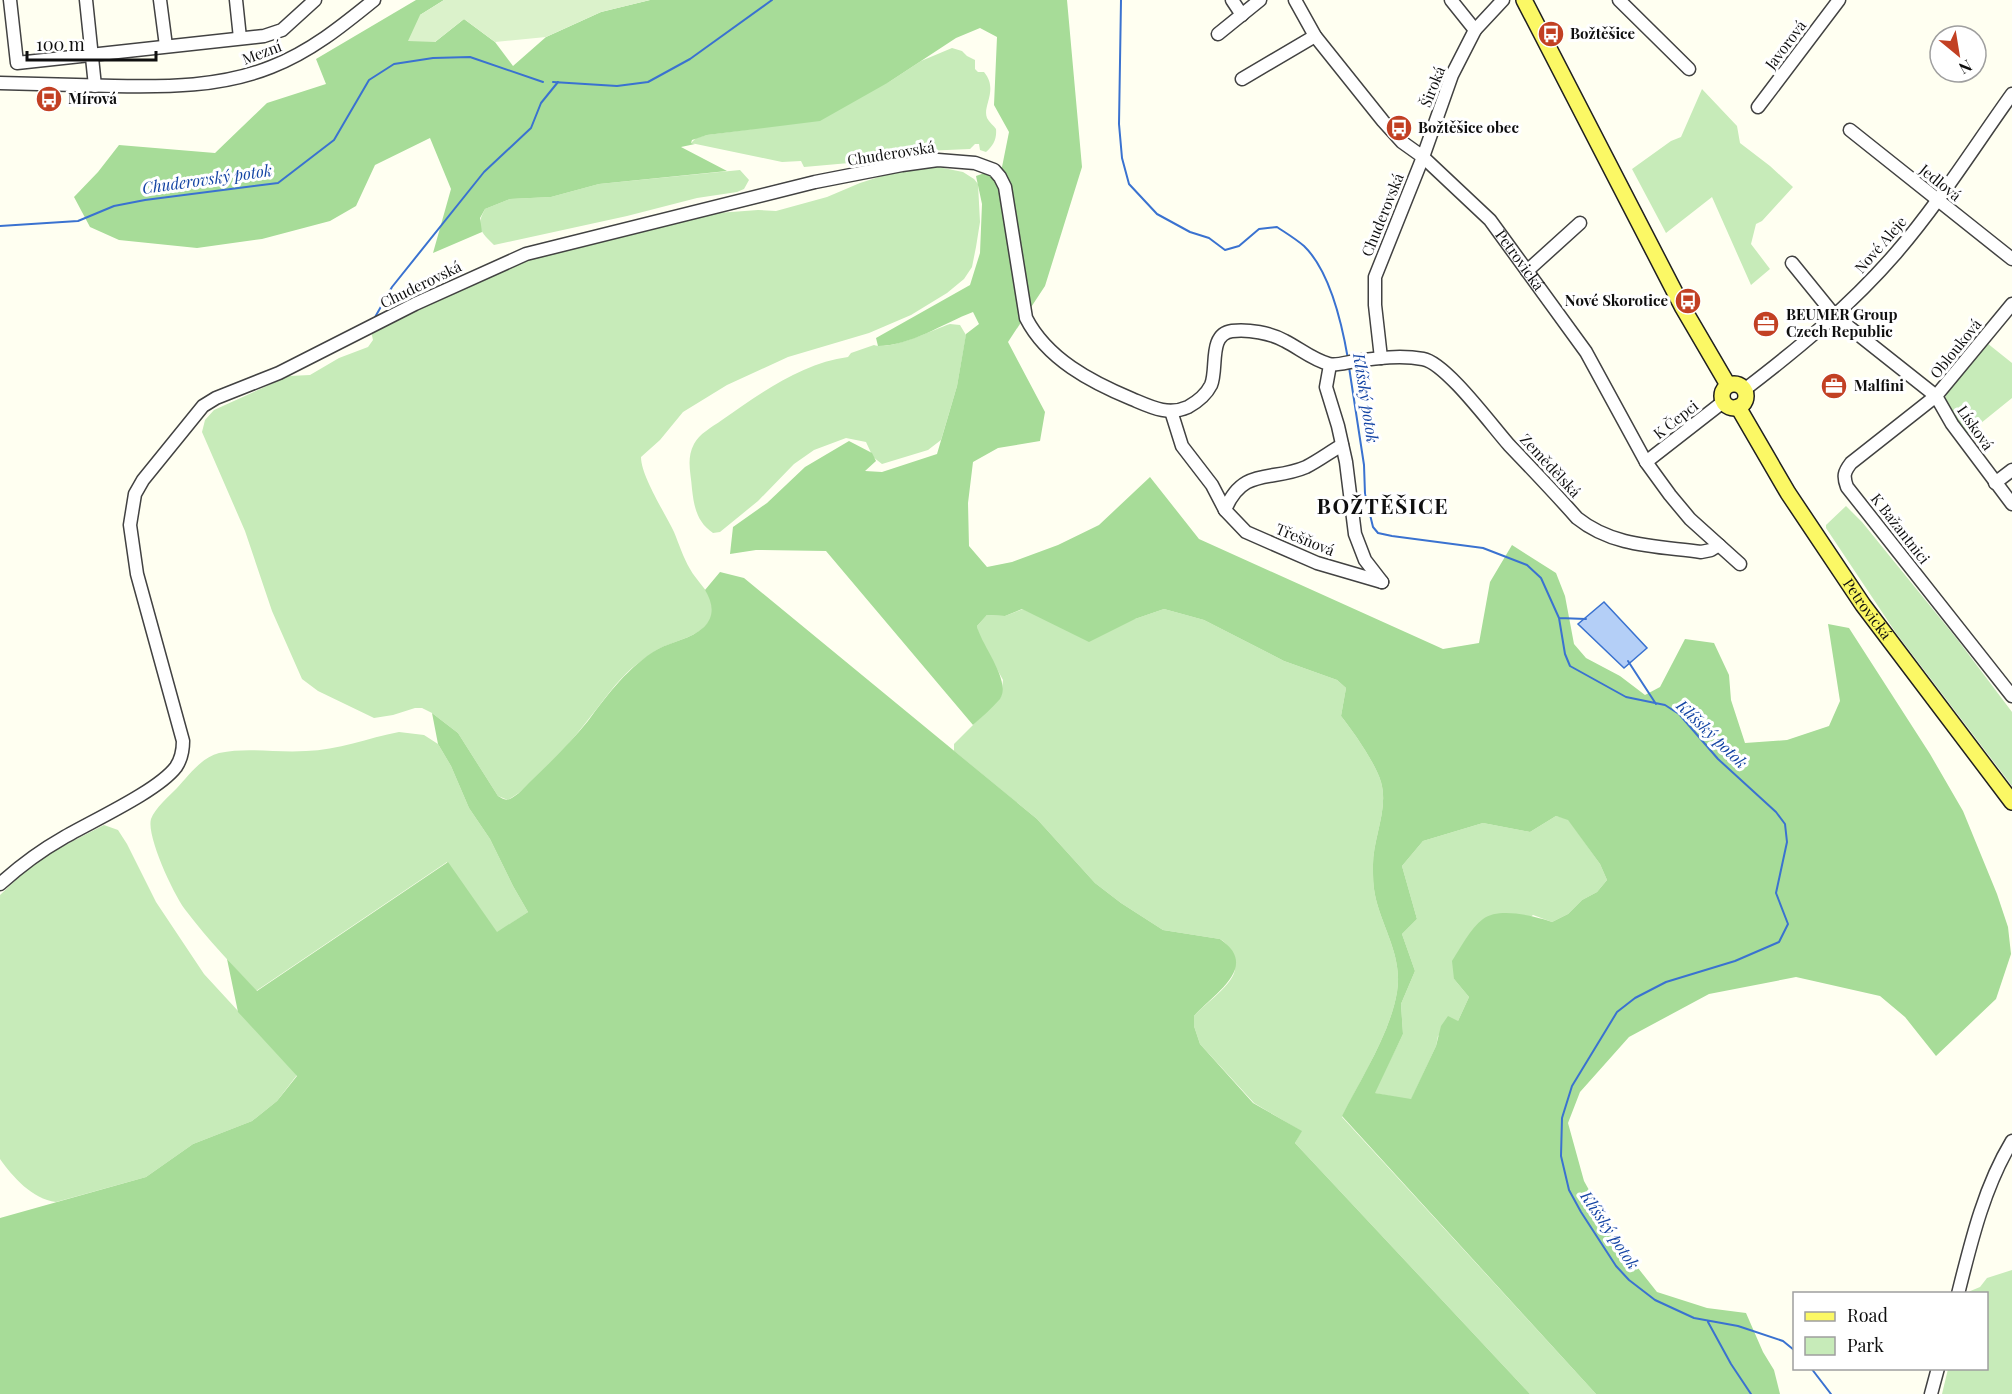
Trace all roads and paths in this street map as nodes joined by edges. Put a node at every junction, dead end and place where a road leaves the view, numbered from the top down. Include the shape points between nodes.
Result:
1 (10, 0) edge
2 (86, 0) edge
3 (160, 0) edge
4 (236, 0) edge
5 (315, 0) edge
6 (374, 0) edge
7 (1232, 0) edge
8 (1260, 0) edge
9 (1295, 0) edge
10 (1451, 0) edge
11 (1503, 0) edge
12 (1524, 0) edge
13 (1619, 0) edge
14 (1839, 0) edge
15 (1242, 15) junction
16 (1475, 30) junction
17 (1218, 34) dead end
18 (1315, 36) junction
19 (240, 38) junction
20 (166, 46) junction
21 (92, 56) junction
22 (1689, 69) dead end
23 (1242, 80) dead end
24 (0, 83) edge
25 (94, 86) junction
26 (2012, 94) edge
27 (1758, 107) dead end
28 (1850, 130) dead end
29 (1423, 157) junction
30 (1937, 200) junction
31 (1580, 224) dead end
32 (2012, 259) edge
33 (1792, 263) dead end
34 (1527, 271) junction
35 (2012, 303) edge
36 (1835, 316) junction
37 (1381, 358) junction
38 (1342, 363) junction
39 (1728, 385) junction
40 (1744, 390) junction
41 (1936, 396) junction
42 (1731, 405) junction
43 (1171, 411) junction
44 (1342, 446) junction
45 (1646, 462) junction
46 (2012, 470) edge
47 (1995, 483) junction
48 (2012, 504) edge
49 (1225, 510) junction
50 (1719, 545) junction
51 (1740, 564) dead end
52 (2012, 696) edge
53 (2012, 802) edge
54 (0, 884) edge
55 (2012, 1142) edge
56 (1958, 1292) edge
57 (1937, 1370) edge
58 (1931, 1394) edge

1 - 21 street via 16,63
2 - 21 street
3 - 20 street
4 - 19 street
5 - 19 street via 282,30
6 - 25 street, Mezní via 302,53 234,79 198,84
7 - 15 street
8 - 15 street
9 - 18 street, Petrovická
10 - 16 street
11 - 16 street, Široká
12 - 39 main road via 1688,316
13 - 22 street
14 - 27 street, Javorová
15 - 17 street
16 - 29 street, Široká via 1452,75
18 - 23 street
18 - 29 street, Petrovická via 1389,128
19 - 20 street
20 - 21 street
21 - 25 street
24 - 25 street, Mezní
26 - 30 street, Nové Aleje
28 - 30 street, Jedlová
29 - 34 street, Petrovická via 1490,220
29 - 37 street, Chuderovská via 1375,277
30 - 32 street, Jedlová
30 - 36 street, Nové Aleje via 1898,250
31 - 34 street
33 - 36 street, Oblouková
34 - 45 street, Petrovická via 1586,352
35 - 41 street, Oblouková
36 - 40 street, Nové Aleje
36 - 41 street, Oblouková
37 - 38 street
37 - 50 street, Zemědělská via 1432,362 1588,526 1628,542 1701,552
38 - 43 street via 1309,356 1282,339 1247,330 1229,331 1215,347 1213,377 1206,393 1190,406
38 - 44 street via 1326,387
39 - 40 main road via 1737,384
39 - 42 main road via 1722,393
40 - 42 main road via 1745,400
41 - 47 street, Lísková
41 - 52 street, K Bažantnici via 1851,463 1844,478 1847,487
42 - 45 street, K Čepci
42 - 53 main road, Petrovická via 1856,596
43 - 49 street, Třešňová via 1182,446 1212,485
43 - 54 street, Chuderovská via 1155,409 1089,379 1038,338 1026,318 1005,187 986,165 938,160 902,165 815,182 526,254 203,406 143,480 135,494 130,525 137,574 183,741 180,759 154,785 34,856
44 - 49 street via 1304,468 1252,479 1231,496
44 - 49 street, Třešňová via 1355,534 1365,560 1382,582 1317,563 1246,532
45 - 50 street, Petrovická via 1690,519
46 - 47 street
47 - 48 street, Lísková
50 - 51 street, Petrovická
55 - 56 street via 1998,1164
57 - 58 street

